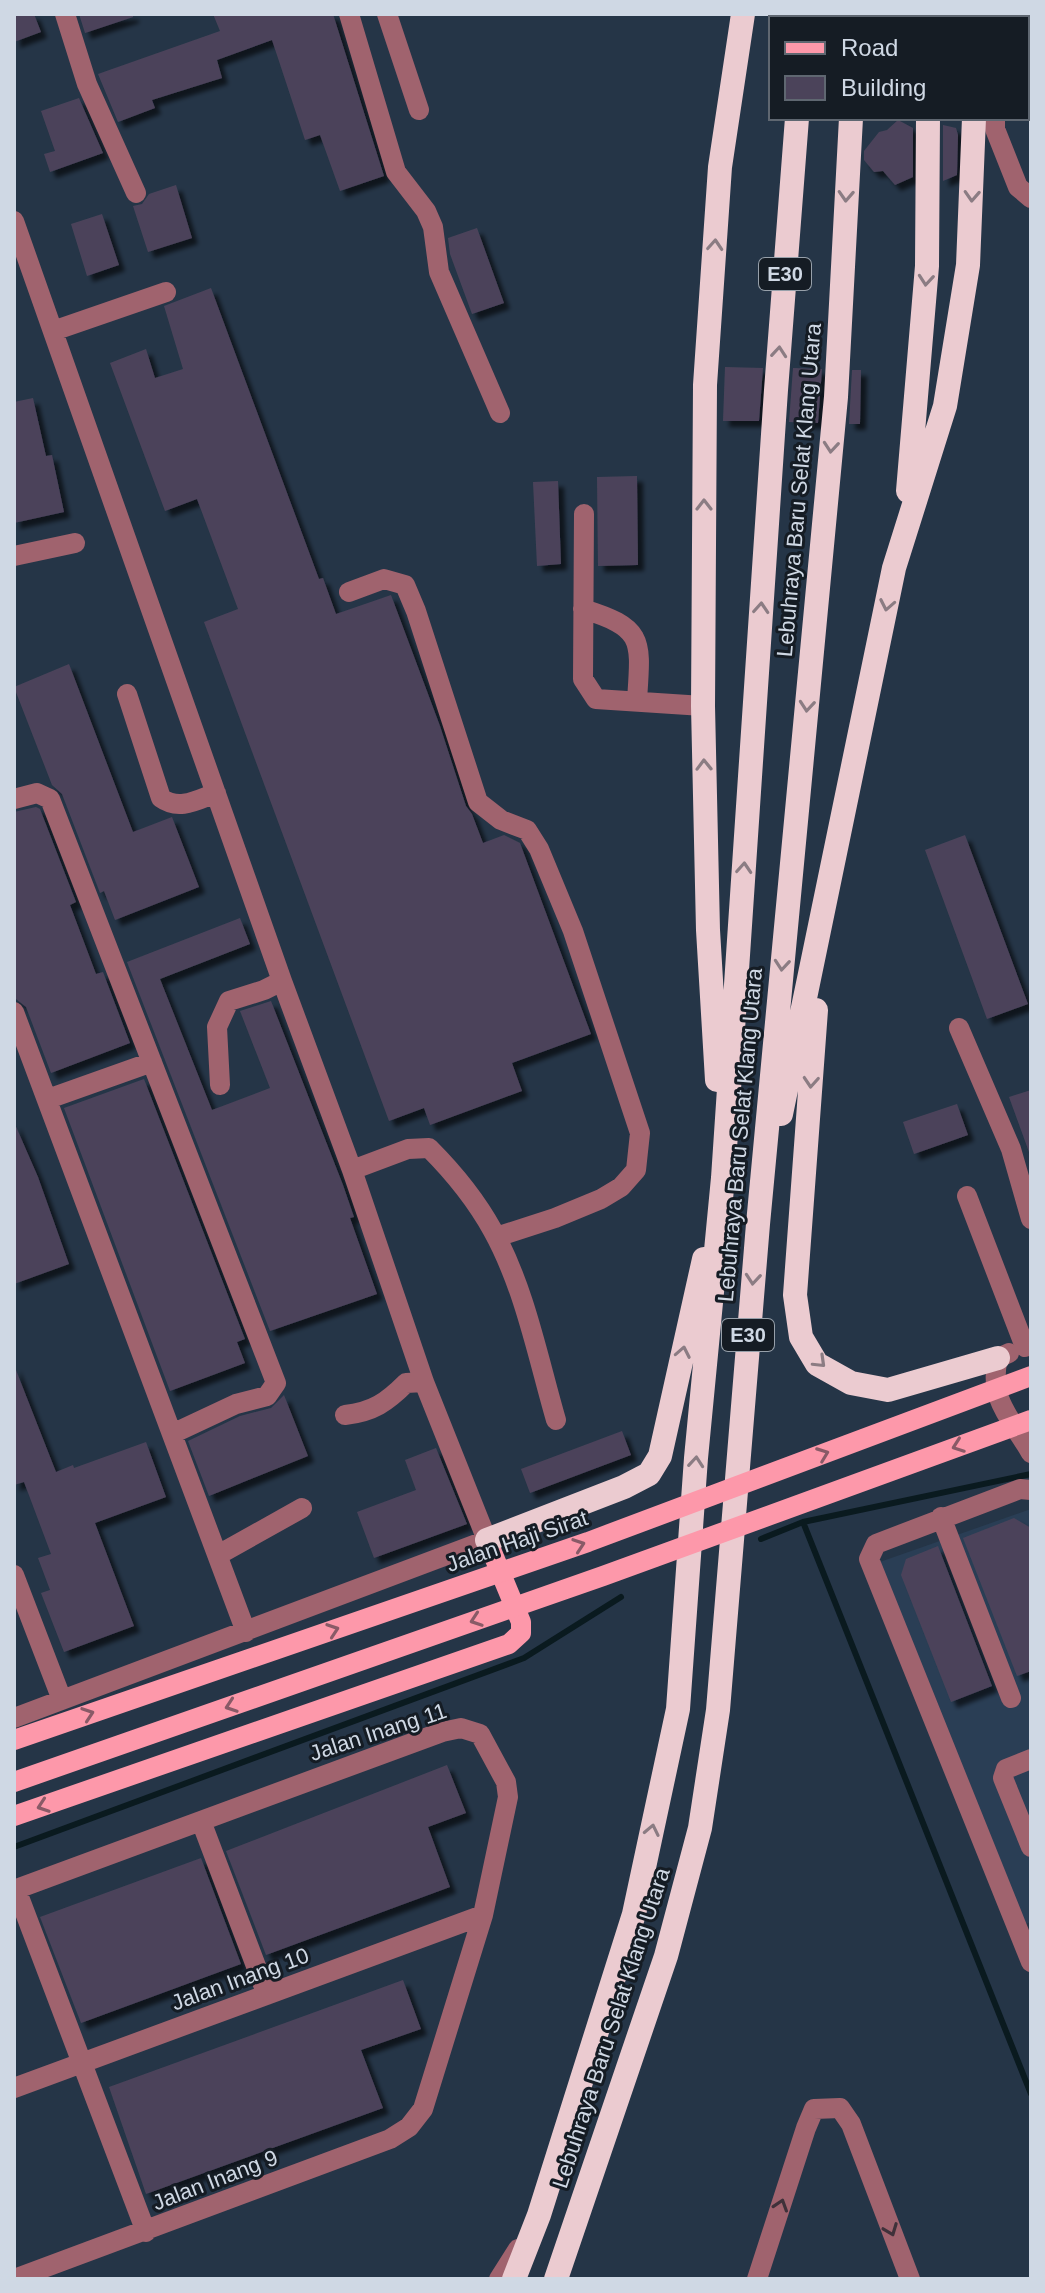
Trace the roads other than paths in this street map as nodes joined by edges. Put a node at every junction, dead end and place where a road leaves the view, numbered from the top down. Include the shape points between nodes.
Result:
1 (65, 14) edge
2 (349, 14) edge
3 (387, 14) edge
4 (743, 14) edge
5 (419, 110) dead end
6 (797, 120) edge
7 (851, 120) edge
8 (928, 120) edge
9 (974, 120) edge
10 (995, 120) edge
11 (136, 193) dead end
12 (1031, 198) edge
13 (14, 221) edge
14 (166, 292) dead end
15 (53, 331) junction
16 (500, 413) dead end
17 (584, 514) dead end
18 (905, 529) junction
19 (75, 543) dead end
20 (14, 556) edge
21 (349, 592) dead end
22 (583, 609) junction
23 (127, 694) dead end
24 (637, 700) junction
25 (703, 706) junction
26 (216, 793) junction
27 (14, 799) edge
28 (823, 920) junction
29 (282, 981) junction
30 (14, 1012) edge
31 (959, 1028) dead end
32 (152, 1062) junction
33 (220, 1085) dead end
34 (48, 1099) junction
35 (352, 1170) junction
36 (723, 1178) junction
37 (967, 1196) dead end
38 (720, 1207) junction
39 (1031, 1219) edge
40 (758, 1224) junction
41 (496, 1237) junction
42 (1028, 1346) edge
43 (998, 1358) junction
44 (1031, 1376) edge
45 (424, 1382) junction
46 (345, 1415) dead end
47 (556, 1420) dead end
48 (1031, 1420) edge
49 (172, 1434) junction
50 (1031, 1453) edge
51 (1031, 1490) edge
52 (302, 1508) dead end
53 (941, 1517) junction
54 (487, 1540) junction
55 (218, 1555) junction
56 (14, 1575) edge
57 (246, 1632) junction
58 (1011, 1698) dead end
59 (62, 1700) junction
60 (14, 1718) edge
61 (14, 1740) edge
62 (1031, 1759) edge
63 (14, 1782) edge
64 (14, 1816) edge
65 (201, 1821) junction
66 (1031, 1847) edge
67 (15, 1890) edge
68 (483, 1915) junction
69 (1029, 1952) edge
70 (267, 1995) junction
71 (82, 2063) junction
72 (14, 2088) edge
73 (423, 2109) joint
74 (539, 2215) junction
75 (146, 2232) junction
76 (14, 2279) edge
77 (499, 2279) edge
78 (514, 2279) edge
79 (556, 2279) edge
80 (757, 2279) edge
81 (910, 2279) edge

1 - 11 street via 87,84
2 - 16 street via 396,172 433,227 439,272
3 - 5 street
25 -> 4 highway via 705,385 720,167
36 -> 6 highway, Lebuhraya Baru Selat Klang Utara / E30
7 -> 40 highway, Lebuhraya Baru Selat Klang Utara / E30 via 836,397
8 -> 18 highway via 927,266
9 -> 18 highway via 968,265 945,406
10 - 12 street via 1018,187
13 - 15 street
14 - 15 street
15 - 26 street
17 - 22 street
18 -> 28 highway
19 - 20 street
21 - 41 street via 384,579 405,585 478,802 501,820 527,830 539,849 573,931 640,1133 636,1170 621,1187 555,1218
22 - 24 street via 614,618 633,634 640,655
22 - 24 street via 587,689 596,699
23 - 26 street via 161,798 171,805 183,804
24 - 25 street
36 -> 25 highway via 708,930
26 - 29 street
27 - 32 street via 37,793 50,799
28 - 40 highway
28 -> 43 highway via 795,1295 801,1337 817,1364 851,1383 888,1390
29 - 33 street via 229,1001 217,1027
29 - 35 street
30 - 34 street
31 - 39 street via 1011,1149
32 - 34 street
32 - 49 street via 276,1383 267,1396 236,1404
34 - 49 street
35 - 41 street via 408,1149 429,1148 458,1177
35 - 45 street
36 - 38 highway, Lebuhraya Baru Selat Klang Utara / E30
37 - 42 street
54 -> 38 highway via 649,1474 660,1456 697,1284
74 -> 38 highway, Lebuhraya Baru Selat Klang Utara / E30 via 634,1914 678,1709
40 -> 79 highway, Lebuhraya Baru Selat Klang Utara / E30 via 718,1710 700,1828 666,1956
41 - 47 street via 515,1278
42 - 43 street
43 - 50 street via 993,1376 998,1398
61 -> 44 main road, Jalan Haji Sirat, bridge via 588,1542
45 - 46 street via 406,1383 387,1402
45 - 54 street
48 -> 63 main road, bridge
49 - 55 street
51 - 53 street via 1020,1489
52 - 55 street
53 - 58 street
53 - 69 street via 876,1544 869,1559
54 - 57 street
54 -> 64 main road via 521,1622 521,1633 509,1644
55 - 57 street
56 - 59 street
57 - 59 street
59 - 60 street
62 - 66 street via 1006,1769 1003,1778
65 - 67 street, Jalan Inang 11
65 - 68 street, Jalan Inang 11 via 442,1732 461,1728 480,1734 506,1782 508,1797
65 - 70 street
67 - 71 street
68 - 70 street, Jalan Inang 10
68 - 73 street, Jalan Inang 11
70 - 71 street, Jalan Inang 10
71 - 72 street, Jalan Inang 10
71 - 75 street
73 - 75 street, Jalan Inang 9 via 390,2139
74 - 77 street
74 - 78 highway, Lebuhraya Baru Selat Klang Utara / E30
75 - 76 street, Jalan Inang 9
80 -> 81 street via 814,2109 840,2108 851,2124

